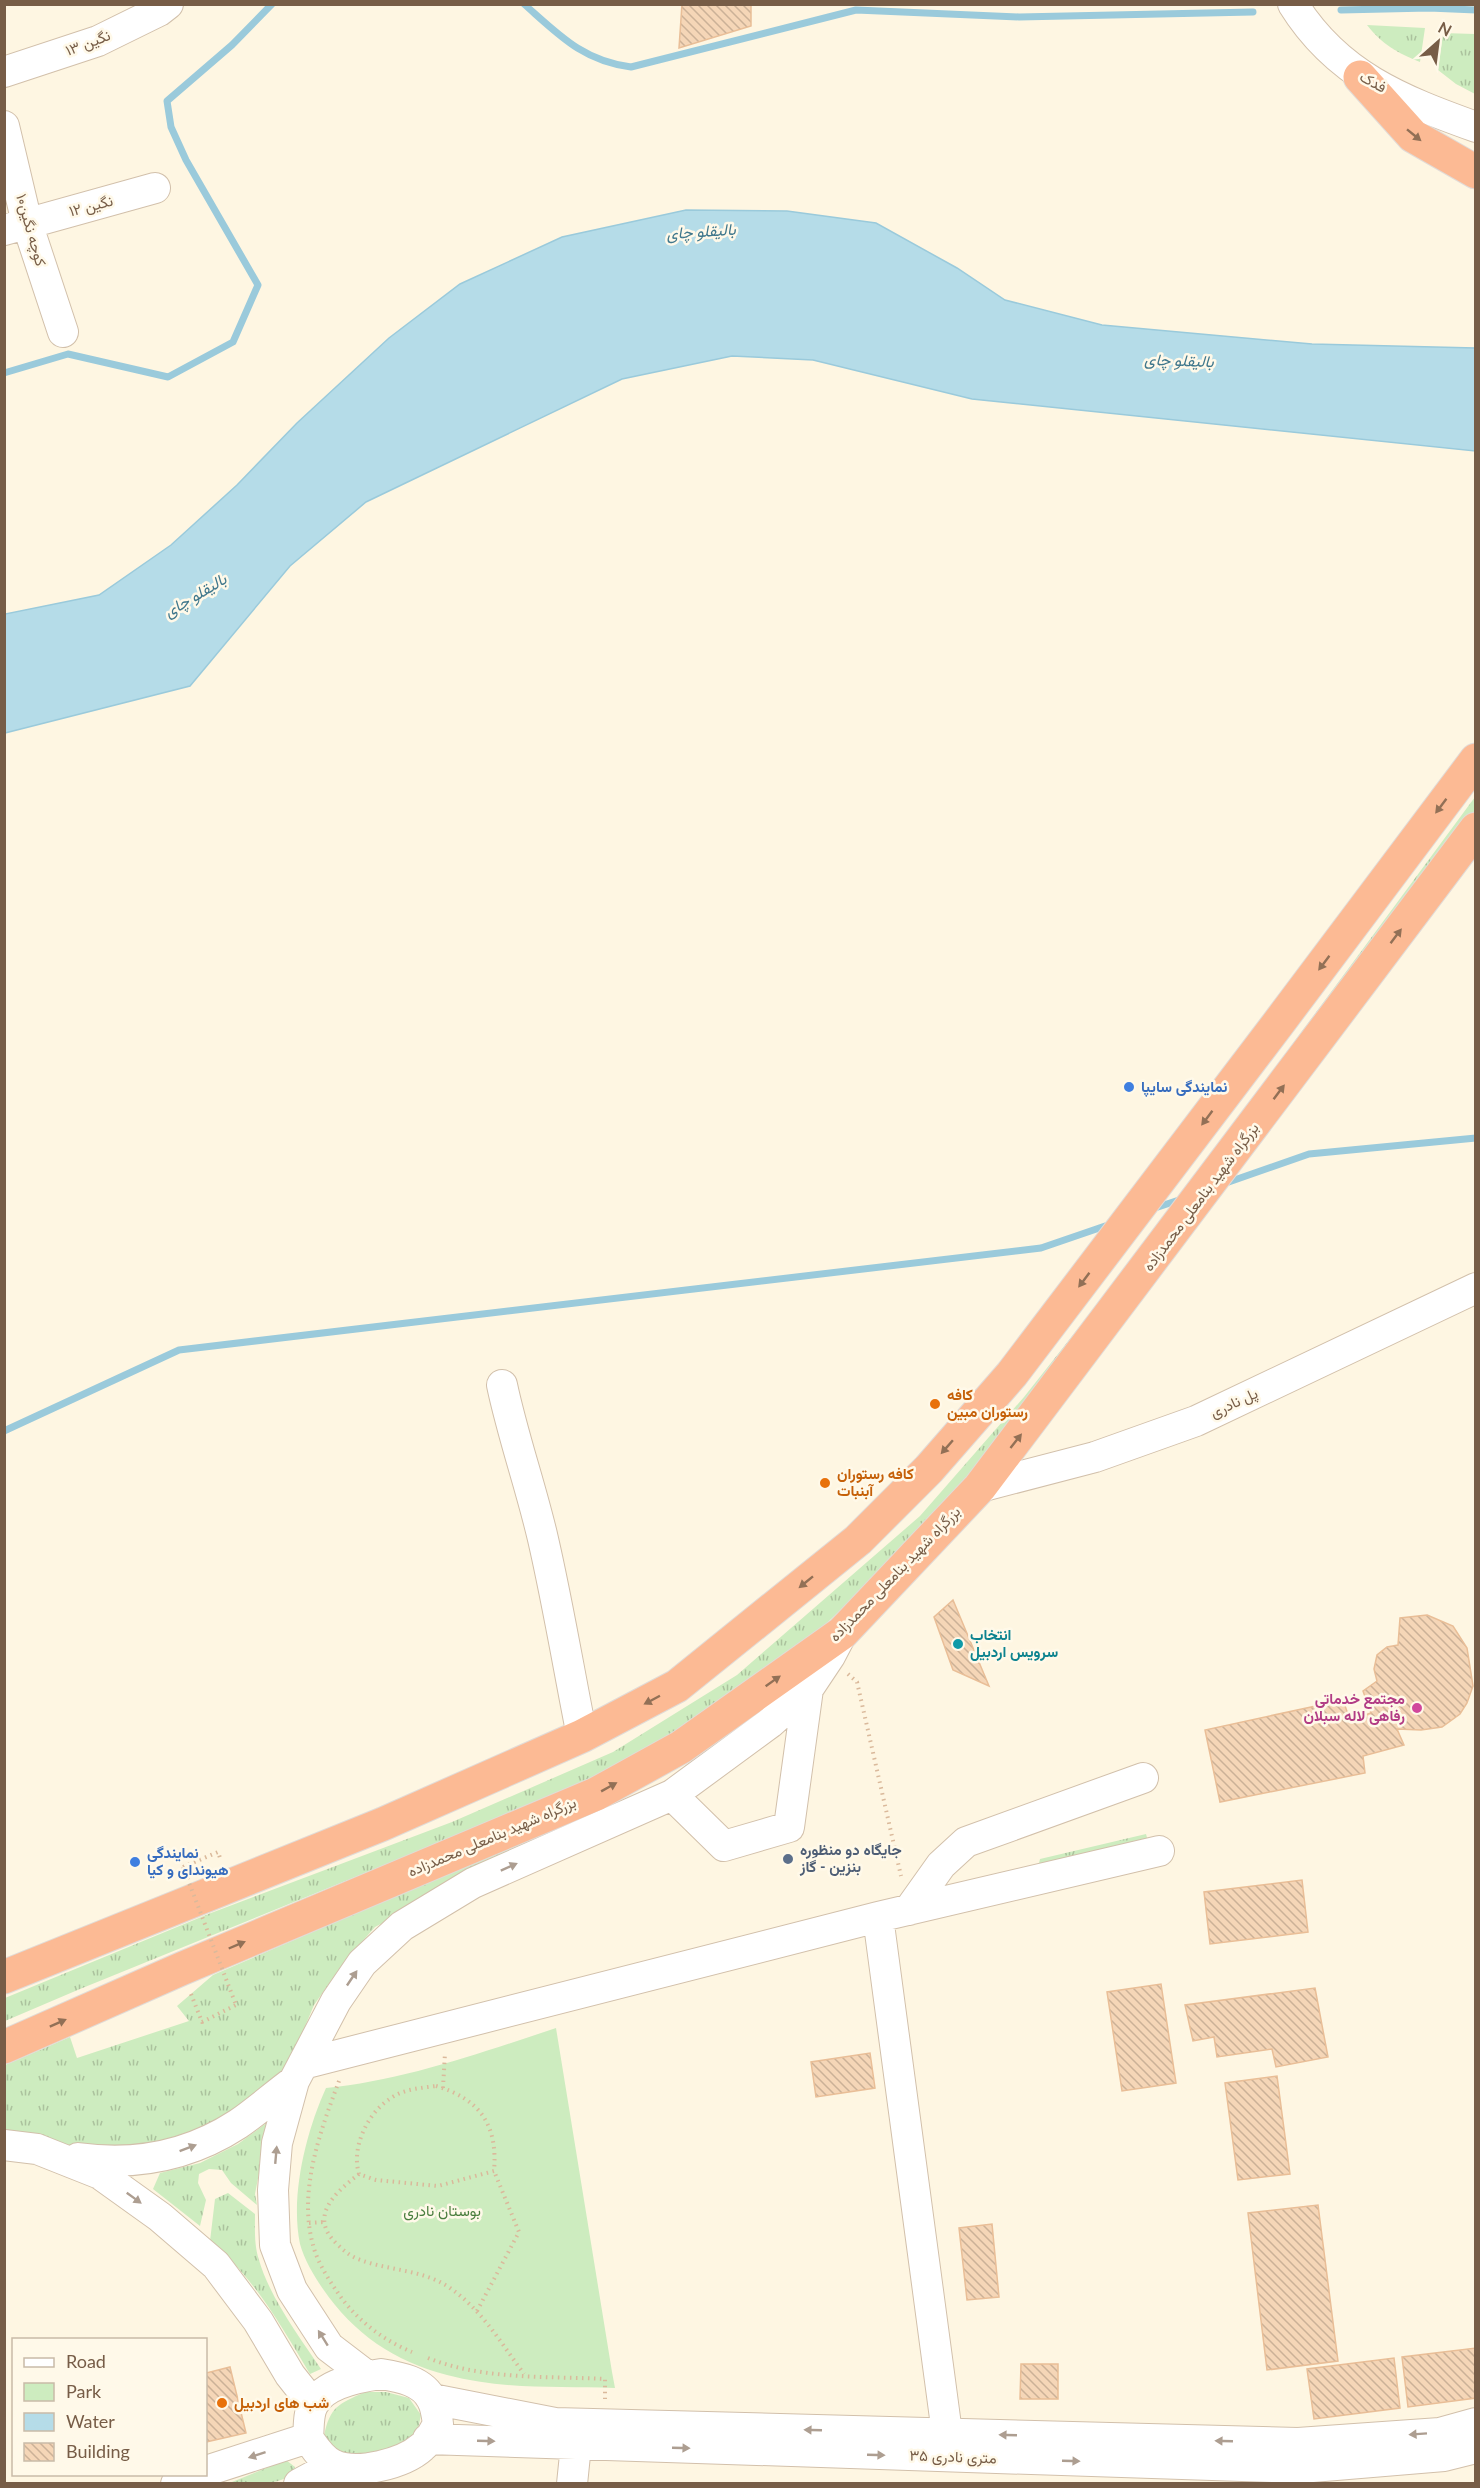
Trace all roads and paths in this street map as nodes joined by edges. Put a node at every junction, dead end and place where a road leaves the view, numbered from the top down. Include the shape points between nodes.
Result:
1 (168, 4) edge
2 (1293, 4) edge
3 (4, 72) edge
4 (1360, 77) junction
5 (4, 126) edge
6 (1476, 128) edge
7 (1476, 172) edge
8 (155, 188) dead end
9 (16, 227) edge
10 (63, 332) dead end
11 (1476, 759) edge
12 (1476, 829) edge
13 (1476, 1288) edge
14 (502, 1385) dead end
15 (980, 1487) junction
16 (836, 1645) junction
17 (808, 1689) junction
18 (582, 1736) junction
19 (1143, 1778) dead end
20 (672, 1795) junction
21 (1159, 1851) dead end
22 (218, 1852) dead end
23 (909, 1910) junction
24 (878, 1917) junction
25 (4, 1977) edge
26 (202, 2022) dead end
27 (446, 2027) junction
28 (4, 2047) edge
29 (350, 2052) junction
30 (298, 2073) junction
31 (443, 2088) junction
32 (4, 2145) edge
33 (48, 2154) junction
34 (494, 2171) junction
35 (359, 2174) junction
36 (324, 2222) junction
37 (309, 2223) junction
38 (477, 2311) junction
39 (525, 2375) junction
40 (367, 2376) junction
41 (432, 2399) junction
42 (313, 2404) junction
43 (1476, 2423) edge
44 (606, 2424) junction
45 (946, 2433) junction
46 (308, 2438) junction
47 (428, 2439) junction
48 (576, 2445) junction
49 (1476, 2448) edge
50 (334, 2465) junction
51 (207, 2471) edge
52 (1194, 2474) edge
53 (299, 2484) edge
54 (572, 2484) edge

1 - 3 street, نگین ۱۳ via 98,41
2 - 4 street, فدک via 1307,27
4 - 6 street, فدک via 1419,107
4 -> 7 highway via 1413,136
5 - 9 street, کوچه نگین۱۰
8 - 9 street, نگین ۱۲
9 - 10 street, کوچه نگین۱۰
11 -> 18 highway via 1012,1374 929,1469 858,1540 677,1686
15 -> 12 highway, بزرگراه شهید بنامعلی محمدزاده
13 - 15 street, پل نادری via 1196,1421 1095,1457
14 - 18 street via 543,1540
15 - 16 highway, بزرگراه شهید بنامعلی محمدزاده
16 - 17 street
16 - 23 path via 857,1682
28 -> 16 highway, بزرگراه شهید بنامعلی محمدزاده via 596,1794 681,1747
17 - 20 street via 770,1723
17 - 20 street via 789,1827 724,1846
18 - 25 highway via 383,1824
19 - 23 street via 966,1842 941,1865
30 -> 20 street via 336,2001 362,1963 402,1926 473,1883
21 - 23 street
22 - 26 path, bridge via 183,1867 236,2005
23 - 24 street
24 - 27 street
24 - 45 street
27 - 29 street
27 - 31 path
29 - 30 street
29 - 37 path via 314,2158
33 -> 30 street via 140,2161 188,2149 237,2125
40 -> 30 street via 328,2347 292,2290 274,2245 277,2143
31 - 34 path via 455,2091 489,2124 494,2138
31 - 35 path via 409,2089 389,2098 361,2135 356,2163
32 - 33 street
33 -> 42 street via 100,2174 160,2217 216,2265
34 - 35 path via 438,2186 376,2180
34 - 38 path via 519,2232
35 - 36 path via 339,2189 323,2215
36 - 37 path
36 - 38 path via 333,2240 357,2259 418,2273 448,2286
37 - 39 path via 313,2247 327,2277 345,2306 372,2329 407,2350 448,2366
38 - 39 path
39 - 44 path via 605,2379
40 - 41 street via 401,2377 415,2382
40 - 42 street via 349,2379
41 - 44 street, ۳۵ متری نادری via 555,2423
41 - 47 street via 438,2424
42 - 46 street
43 -> 45 street, ۳۵ متری نادری via 1440,2433 1298,2443
45 -> 44 street, ۳۵ متری نادری
46 - 50 street via 319,2454
46 -> 51 street
47 -> 48 street, ۳۵ متری نادری
47 - 50 street via 423,2447 399,2460 365,2470
48 -> 52 street, ۳۵ متری نادری
48 - 54 street
49 - 52 street, ۳۵ متری نادری via 1444,2456
50 - 53 street

